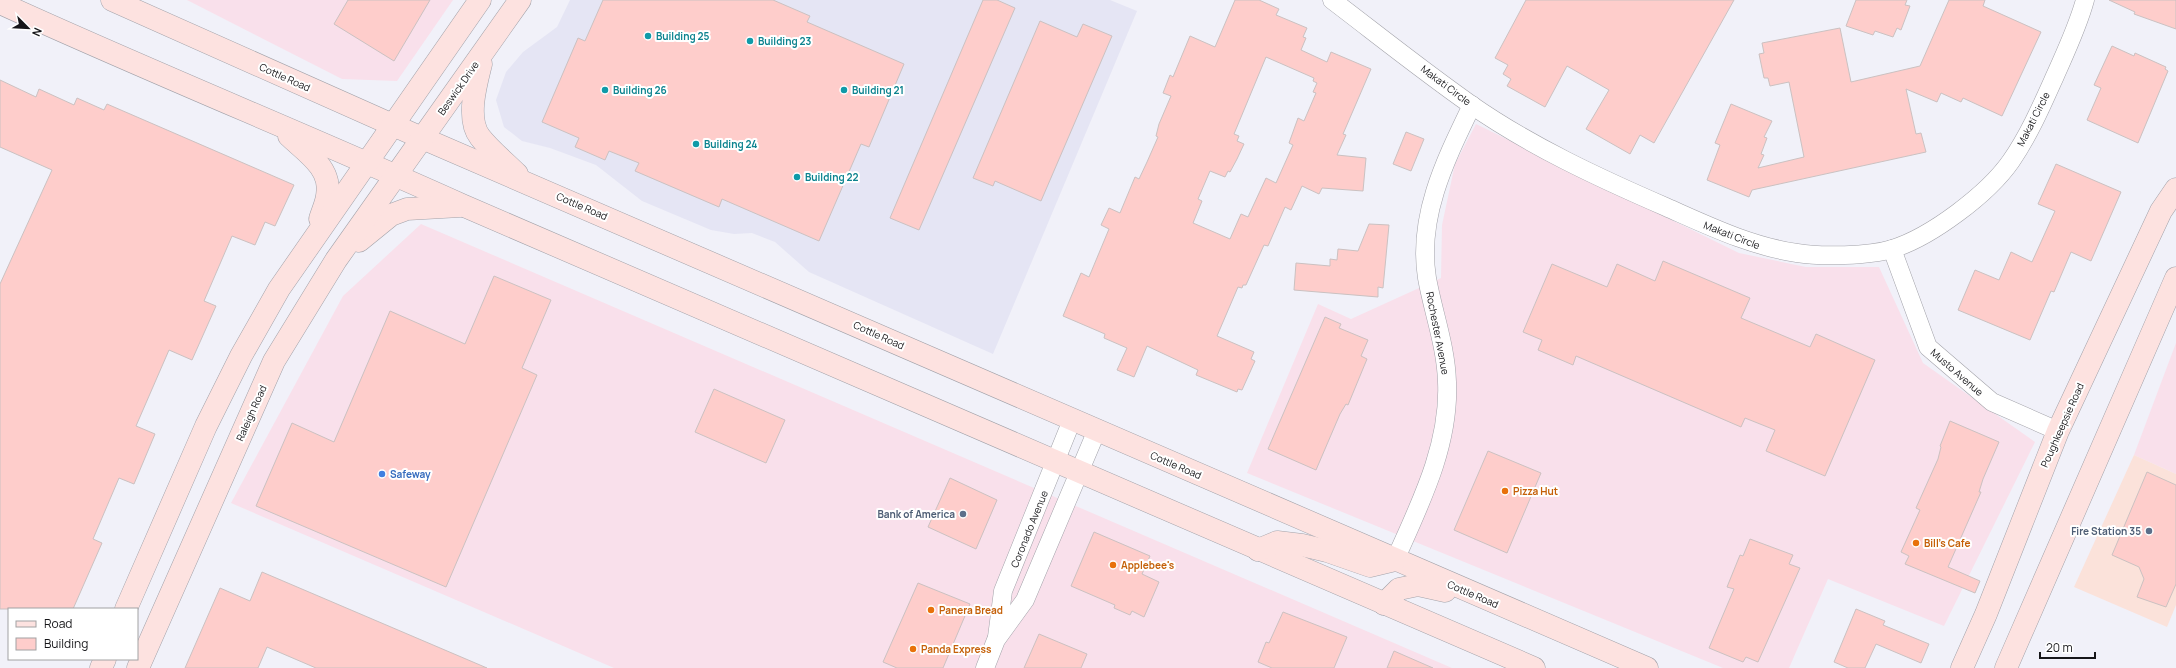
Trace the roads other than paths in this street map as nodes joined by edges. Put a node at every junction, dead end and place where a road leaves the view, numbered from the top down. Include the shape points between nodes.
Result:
1 (112, 0) edge
2 (480, 0) edge
3 (520, 0) edge
4 (1332, 0) edge
5 (2085, 0) edge
6 (0, 3) edge
7 (485, 50) junction
8 (1472, 105) junction
9 (276, 125) junction
10 (392, 125) junction
11 (422, 138) junction
12 (366, 162) junction
13 (396, 176) junction
14 (527, 183) junction
15 (2176, 189) edge
16 (462, 206) junction
17 (315, 235) junction
18 (1892, 249) junction
19 (336, 260) junction
20 (2176, 278) edge
21 (1072, 420) junction
22 (1097, 430) junction
23 (2058, 431) junction
24 (1056, 463) junction
25 (1079, 473) junction
26 (1258, 550) junction
27 (1395, 560) junction
28 (1384, 604) junction
29 (126, 608) edge
30 (1511, 610) junction
31 (996, 640) junction
32 (138, 668) edge
33 (984, 668) edge
34 (1534, 668) edge
35 (1647, 668) edge
36 (1962, 668) edge
37 (2006, 668) edge

1 - 10 main road, Cottle Road
2 - 10 main road
3 - 7 main road, Beswick Drive
4 - 8 street, Makati Circle
5 - 18 street, Makati Circle via 2072,37 2039,111 2010,163 1981,194 1936,227
6 - 9 main road
7 - 11 main road, Beswick Drive
7 - 14 main road via 472,96 474,122 479,136
8 - 18 street, Makati Circle via 1545,149 1618,187 1736,238 1799,254 1846,255
8 - 27 street, Rochester Avenue via 1445,161 1426,223 1427,276 1447,382 1443,434 1430,480
9 - 12 main road
9 - 17 main road via 318,161 327,178 328,194
10 - 11 main road, Cottle Road
10 - 12 main road
11 - 13 main road, Beswick Drive
11 - 14 main road, Cottle Road
12 - 13 main road
12 - 17 main road
13 - 16 main road
13 - 19 main road, Raleigh Road
14 - 21 main road, Cottle Road
15 - 23 main road, Poughkeepsie Road via 2161,211
16 - 19 main road via 407,209 391,215
16 - 24 main road
17 - 29 main road via 279,288 241,356 206,426
18 - 23 street, Musto Avenue via 1928,347 1992,402
19 - 32 main road, Raleigh Road via 274,360
20 - 37 main road
21 - 22 main road, Cottle Road
21 - 24 street, Coronado Avenue
22 - 25 street, Coronado Avenue
22 - 27 main road, Cottle Road
23 - 36 main road, Poughkeepsie Road
24 - 25 main road
24 - 31 street, Coronado Avenue via 1003,591
25 - 26 main road
25 - 31 street, Coronado Avenue via 1025,600
26 - 27 main road via 1277,542 1321,549 1370,566
26 - 28 main road
27 - 30 main road, Cottle Road
28 - 30 main road via 1399,590 1418,585 1441,589
28 - 34 main road
30 - 35 main road, Cottle Road
31 - 33 street, Coronado Avenue

